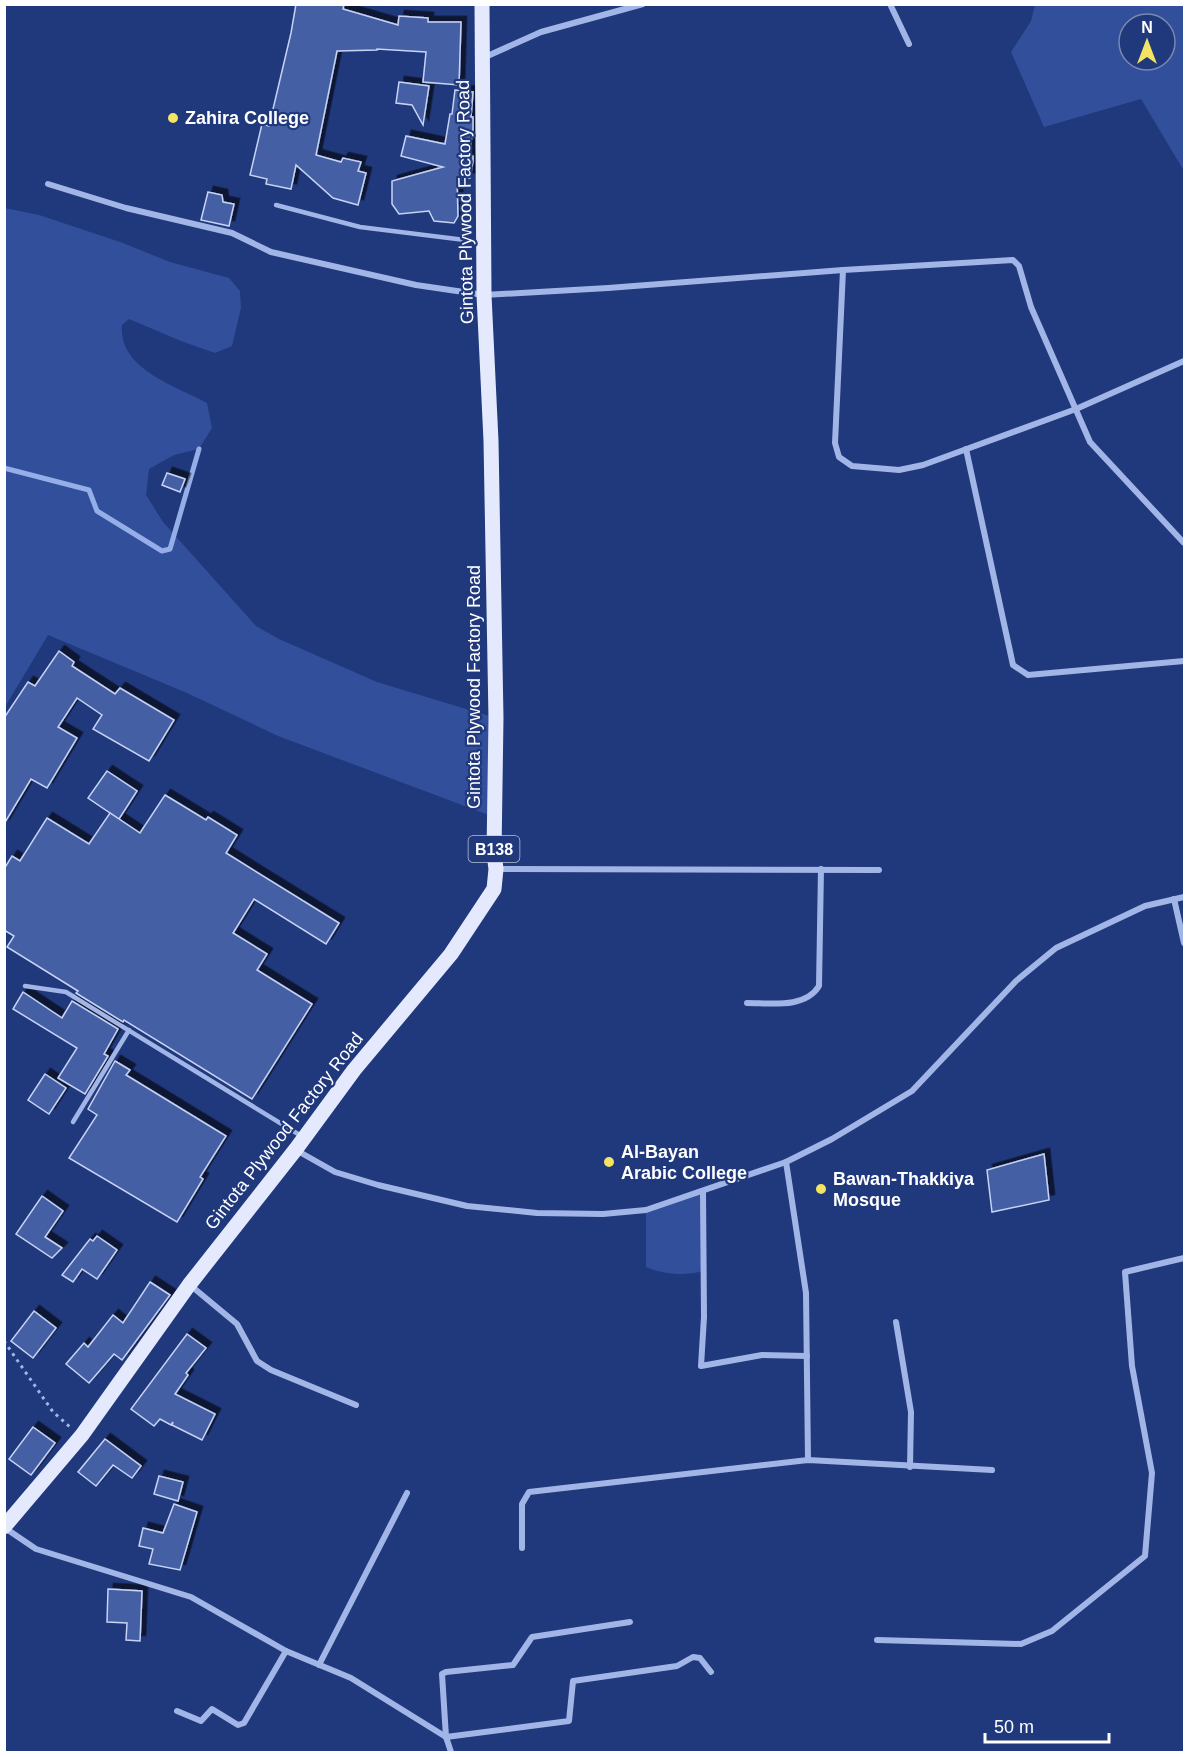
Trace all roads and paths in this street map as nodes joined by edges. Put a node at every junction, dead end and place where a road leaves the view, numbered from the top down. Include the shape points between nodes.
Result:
1 (482, 4) edge
2 (643, 4) edge
3 (890, 4) edge
4 (909, 44) dead end
5 (483, 58) junction
6 (48, 184) dead end
7 (276, 205) dead end
8 (483, 243) junction
9 (843, 270) junction
10 (484, 295) junction
11 (1185, 361) edge
12 (1076, 409) junction
13 (966, 449) junction
14 (1185, 543) edge
15 (1185, 661) edge
16 (496, 869) junction
17 (821, 870) junction
18 (879, 870) dead end
19 (1185, 897) edge
20 (1174, 899) junction
21 (1185, 944) edge
22 (26, 986) dead end
23 (747, 1003) dead end
24 (129, 1030) junction
25 (73, 1122) dead end
26 (300, 1144) junction
27 (786, 1162) junction
28 (703, 1192) junction
29 (1185, 1258) edge
30 (189, 1285) junction
31 (896, 1322) dead end
32 (4, 1341) edge
33 (807, 1356) junction
34 (356, 1405) dead end
35 (82, 1435) junction
36 (808, 1460) junction
37 (910, 1467) junction
38 (992, 1470) dead end
39 (407, 1492) dead end
40 (4, 1527) edge
41 (522, 1548) dead end
42 (630, 1622) dead end
43 (877, 1640) dead end
44 (286, 1651) junction
45 (319, 1665) junction
46 (711, 1672) dead end
47 (177, 1711) dead end
48 (446, 1737) junction
49 (451, 1752) edge

1 - 5 main road, Gintota Plywood Factory Road / B138
2 - 5 street via 541,32
3 - 4 street
5 - 8 main road, Gintota Plywood Factory Road / B138
6 - 10 street via 126,208 232,233 271,252 416,285
7 - 8 lane via 360,227
8 - 10 main road, Gintota Plywood Factory Road / B138
9 - 10 street
9 - 12 street via 1013,260 1019,266 1031,307
9 - 13 street via 836,443 839,457 852,466 898,470
10 - 16 main road, Gintota Plywood Factory Road / B138 via 492,441
11 - 12 street
12 - 13 street
12 - 14 street via 1090,442
13 - 15 street via 1013,665 1028,675
16 - 17 street
16 - 26 main road, Gintota Plywood Factory Road / B138 via 494,889 451,954 354,1070
17 - 18 street
17 - 23 street via 819,986 814,994 792,1003
19 - 20 street
20 - 21 street
20 - 27 street via 1145,906 1056,948 1016,981 912,1091
22 - 24 lane via 66,993
24 - 25 lane
24 - 26 lane
26 - 28 street via 335,1172 467,1206 603,1215 646,1210
26 - 30 main road, Gintota Plywood Factory Road / B138
27 - 28 street
27 - 33 street via 806,1293
28 - 33 street via 701,1366 762,1355
29 - 43 street via 1125,1272 1132,1366 1152,1473 1144,1556 1052,1631 1021,1644
30 - 34 street via 237,1324 257,1361
30 - 35 main road, Gintota Plywood Factory Road / B138
31 - 37 street via 911,1412
32 - 35 path via 53,1412
33 - 36 street
35 - 40 main road, Gintota Plywood Factory Road / B138
36 - 37 street
36 - 41 street via 529,1492 522,1504
37 - 38 street
39 - 45 street
40 - 44 street via 36,1549 191,1597
42 - 48 street via 532,1637 513,1665 442,1674
44 - 45 street
44 - 47 street via 244,1723 238,1725 212,1709 201,1721
45 - 48 street via 351,1677
46 - 48 street via 700,1658 693,1657 677,1666 573,1681 569,1721
48 - 49 street

